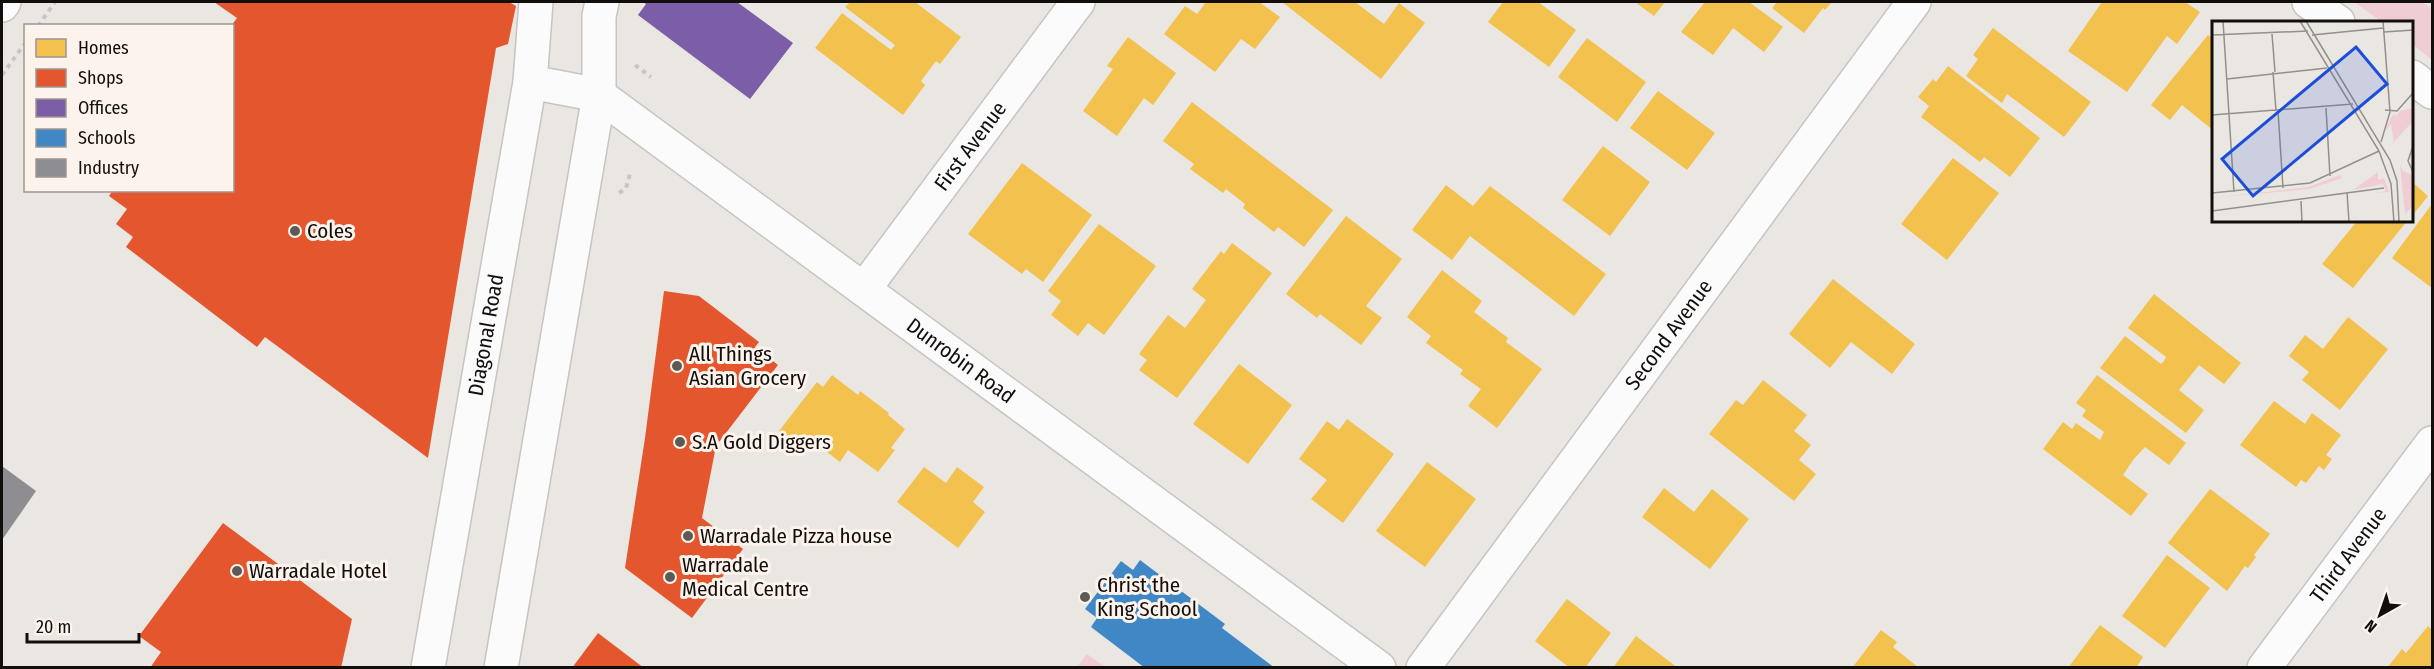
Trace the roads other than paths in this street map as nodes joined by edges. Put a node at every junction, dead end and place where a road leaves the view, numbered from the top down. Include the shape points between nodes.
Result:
1 (536, 2) edge
2 (602, 2) edge
3 (1078, 2) edge
4 (1914, 2) edge
5 (2309, 2) edge
6 (2337, 21) edge
7 (2413, 77) edge
8 (530, 82) junction
9 (2433, 92) edge
10 (599, 95) junction
11 (864, 290) junction
12 (2433, 442) edge
13 (428, 668) edge
14 (501, 668) edge
15 (1379, 668) edge
16 (1423, 668) edge
17 (2264, 668) edge

1 - 8 street, Diagonal Road
2 - 10 street
3 - 11 street, First Avenue
4 - 16 street, Second Avenue
5 - 6 street
7 - 9 street
8 - 10 street, Dunrobin Road
8 - 13 street, Diagonal Road
10 - 11 street, Dunrobin Road
10 - 14 street
11 - 15 street, Dunrobin Road
12 - 17 street, Third Avenue

